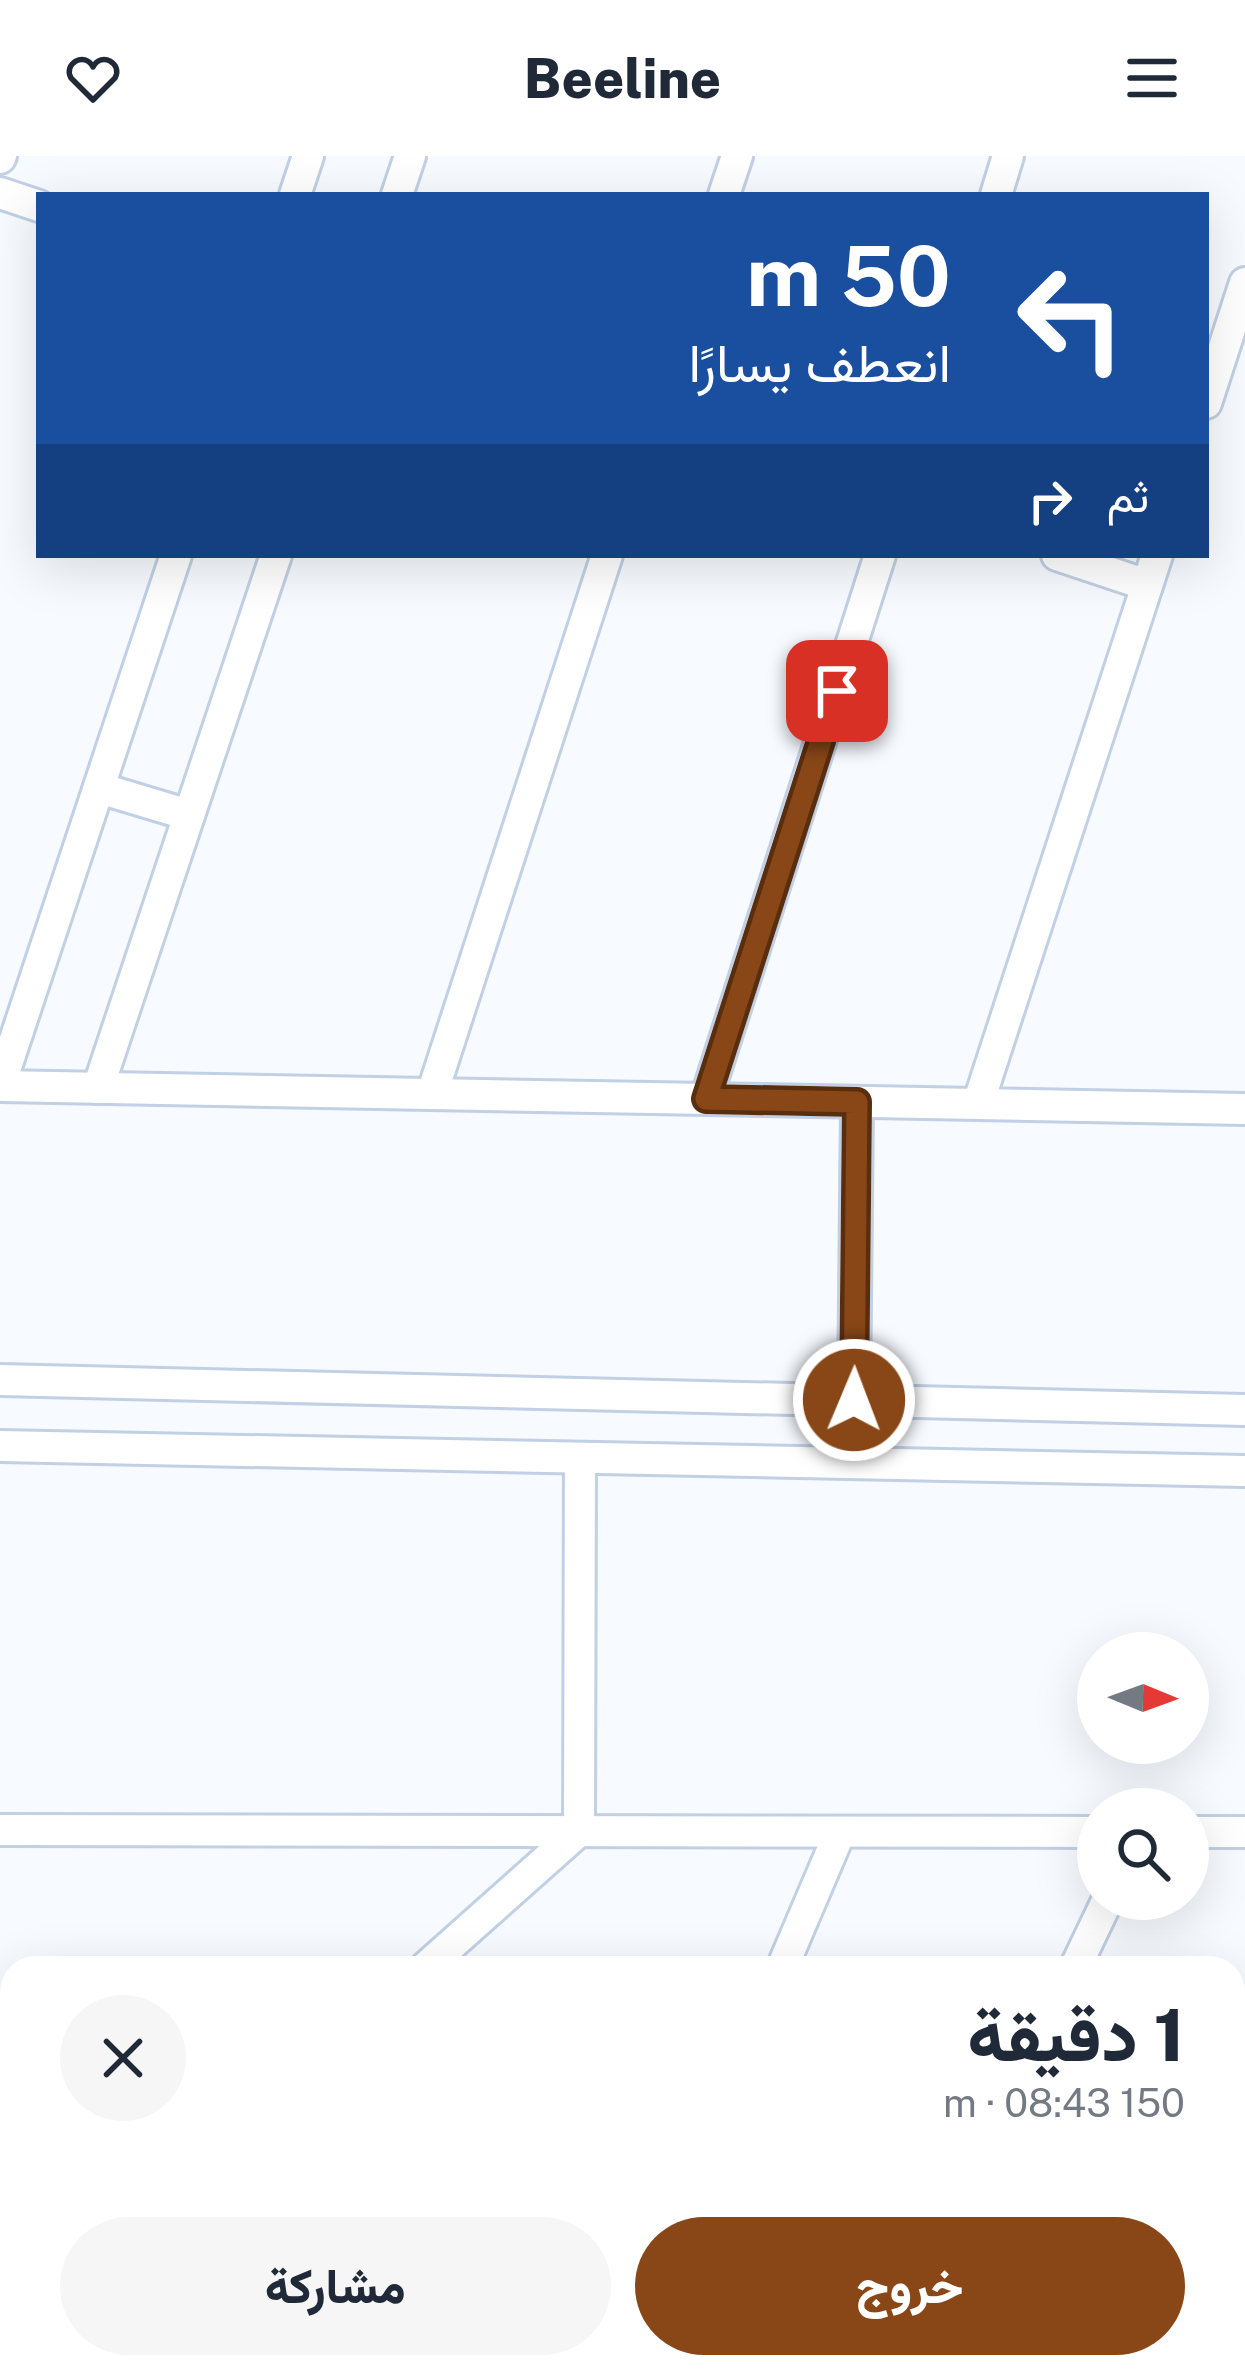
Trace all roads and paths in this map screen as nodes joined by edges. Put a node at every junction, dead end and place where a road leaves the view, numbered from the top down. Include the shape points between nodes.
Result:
1 (308, 156) edge
2 (410, 156) edge
3 (737, 156) edge
4 (1008, 156) edge
5 (296, 192) edge
6 (398, 192) edge
7 (725, 192) edge
8 (996, 192) edge
9 (0, 193) edge
10 (36, 205) edge
11 (1245, 283) edge
12 (1209, 394) edge
13 (175, 558) edge
14 (275, 558) edge
15 (607, 558) edge
16 (879, 558) edge
17 (1066, 558) edge
18 (1156, 558) edge
19 (1147, 585) junction
20 (99, 788) junction
21 (189, 815) junction
22 (0, 1086) edge
23 (98, 1088) junction
24 (433, 1094) junction
25 (706, 1099) junction
26 (857, 1102) junction
27 (978, 1104) junction
28 (1245, 1109) edge
29 (0, 1380) edge
30 (854, 1400) junction
31 (1245, 1410) edge
32 (0, 1446) edge
33 (580, 1458) junction
34 (1245, 1471) edge
35 (0, 1831) edge
36 (579, 1831) junction
37 (840, 1832) junction
38 (1077, 1832) edge
39 (1209, 1832) edge
40 (1245, 1832) edge
41 (1098, 1920) edge
42 (438, 1956) edge
43 (787, 1956) edge
44 (1081, 1956) edge

1 - 5 street
2 - 6 street
3 - 7 street
4 - 8 street
9 - 10 street
11 - 12 street
13 - 20 street
14 - 21 street
15 - 24 street
16 - 25 street
17 - 19 street
18 - 19 street
19 - 27 street
20 - 21 street
20 - 22 street
21 - 23 street
22 - 23 street
23 - 24 street
24 - 25 street
25 - 26 street
26 - 27 street
26 - 30 street
27 - 28 street
29 - 30 street
30 - 31 street
32 - 33 street
33 - 34 street
33 - 36 street
35 - 36 street
36 - 37 street
36 - 42 street
37 - 38 street
37 - 43 street
39 - 40 street
41 - 44 street

